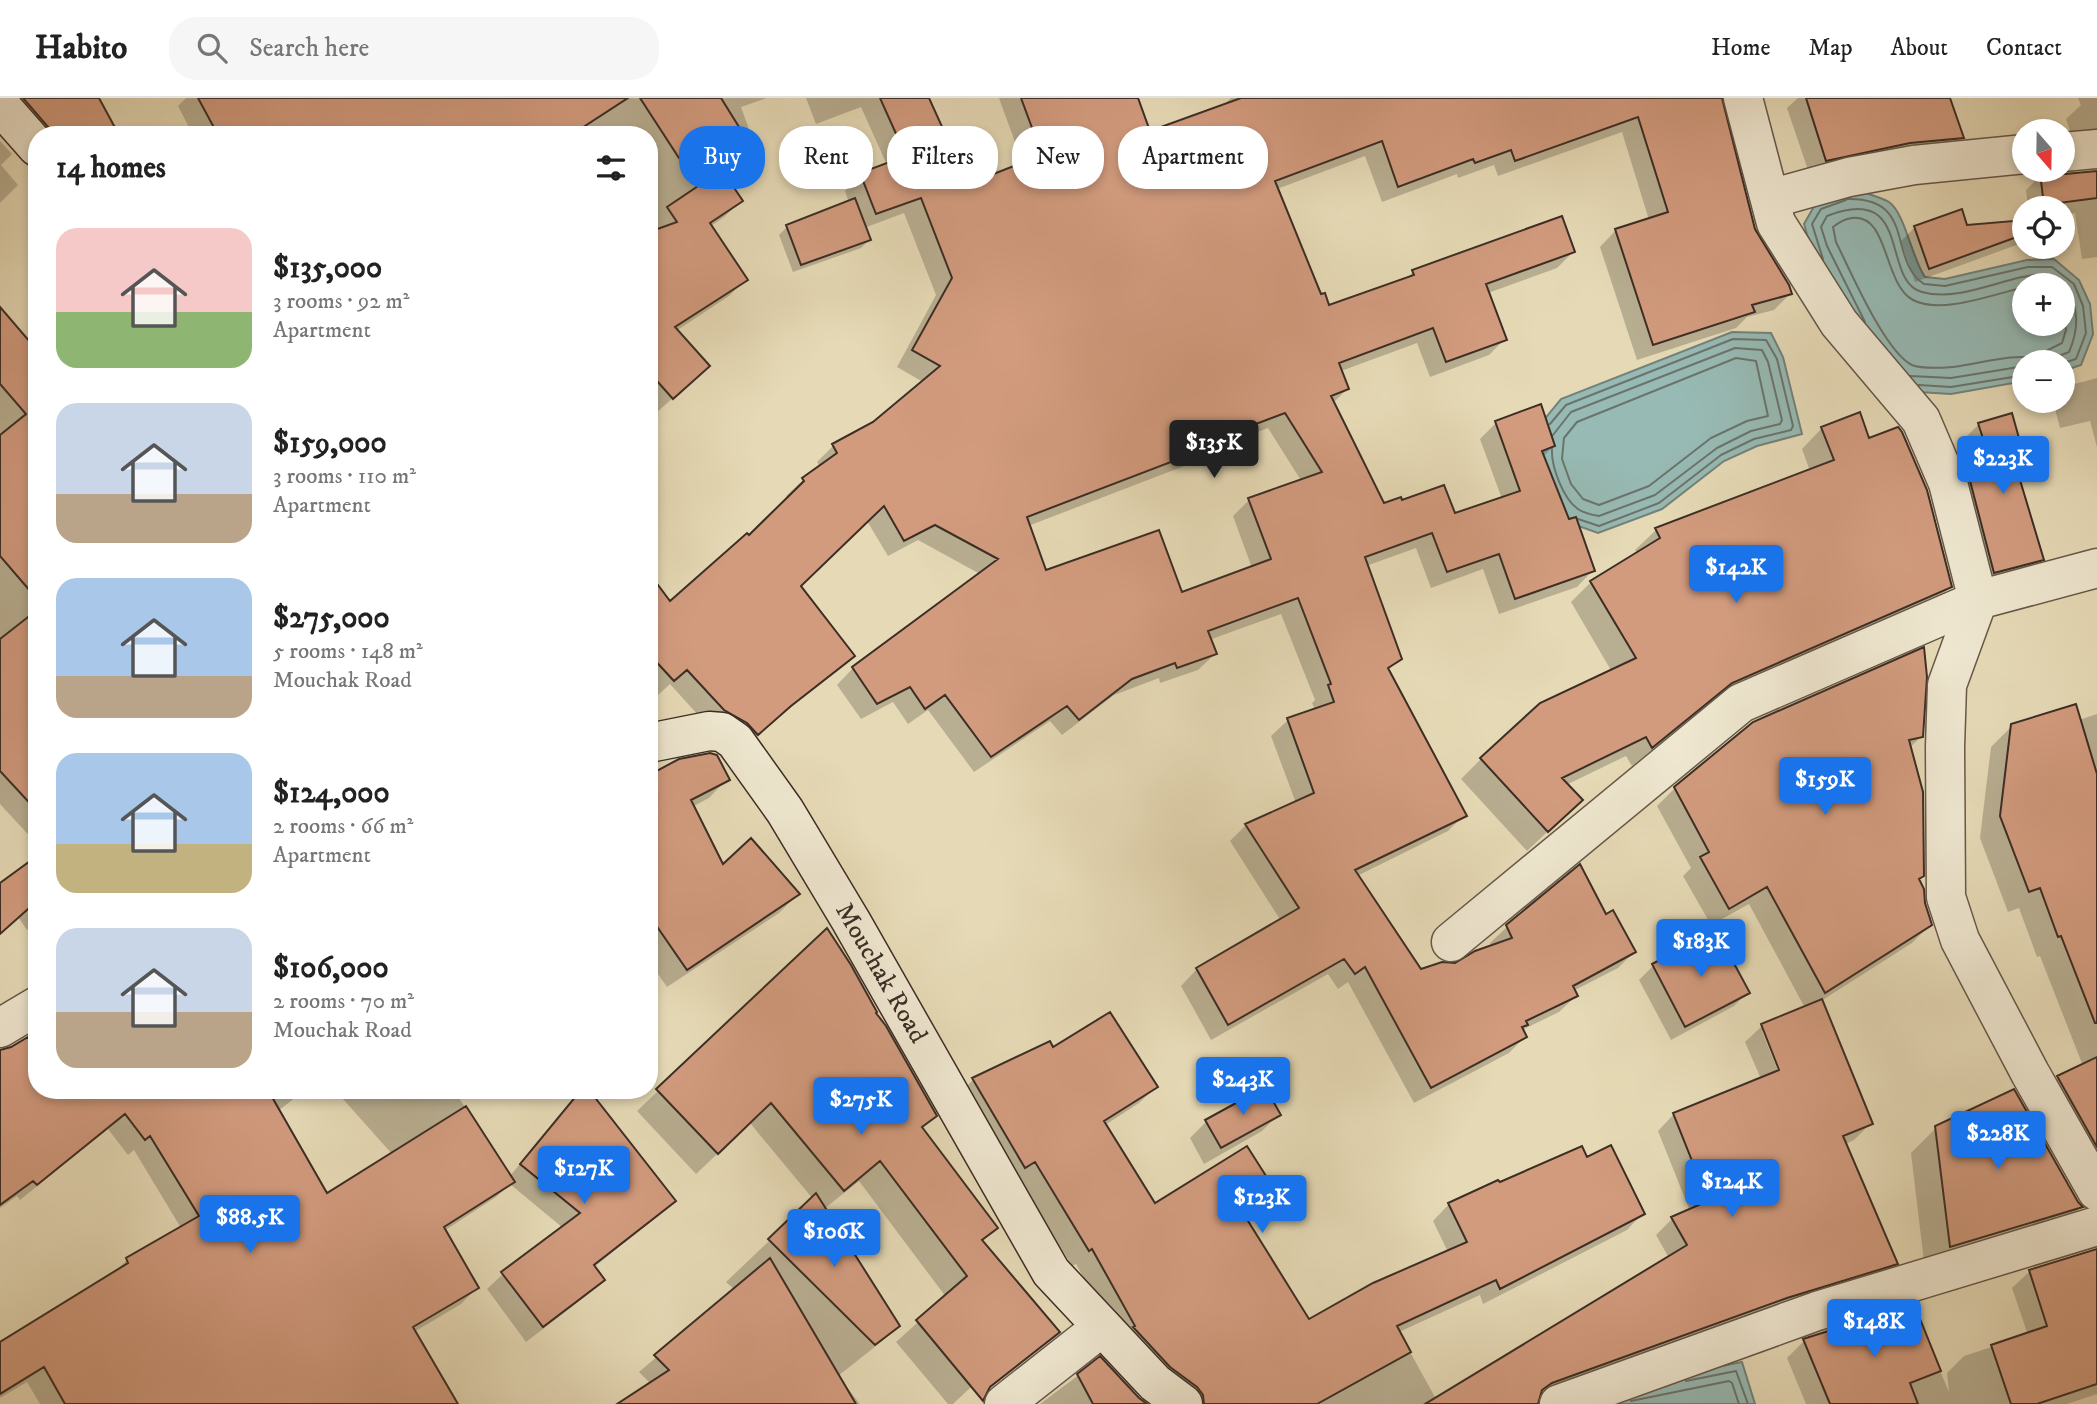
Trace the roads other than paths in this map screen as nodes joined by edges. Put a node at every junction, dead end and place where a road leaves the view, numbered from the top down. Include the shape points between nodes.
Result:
1 (1743, 98) edge
2 (0, 105) edge
3 (28, 137) edge
4 (2097, 149) edge
5 (2076, 151) edge
6 (2012, 155) edge
7 (1770, 199) junction
8 (2097, 568) edge
9 (1978, 600) junction
10 (658, 741) edge
11 (1451, 942) dead end
12 (28, 1011) edge
13 (0, 1028) edge
14 (2097, 1191) edge
15 (2097, 1226) edge
16 (1102, 1327) junction
17 (1004, 1404) edge
18 (1183, 1404) edge
19 (1559, 1404) edge

1 - 7 street
2 - 3 street
4 - 5 street
6 - 7 street via 1914,165
7 - 9 street via 1776,223 1839,323 1922,420 1948,483
8 - 9 street
9 - 11 street via 1741,703
9 - 14 street via 1947,685 1946,897 1960,940
10 - 16 street, Mouchak Road via 709,731 722,732 735,741 785,811 844,910 1051,1272
12 - 13 street
15 - 19 street via 1817,1311
16 - 17 street
16 - 18 street, Mouchak Road via 1155,1383

